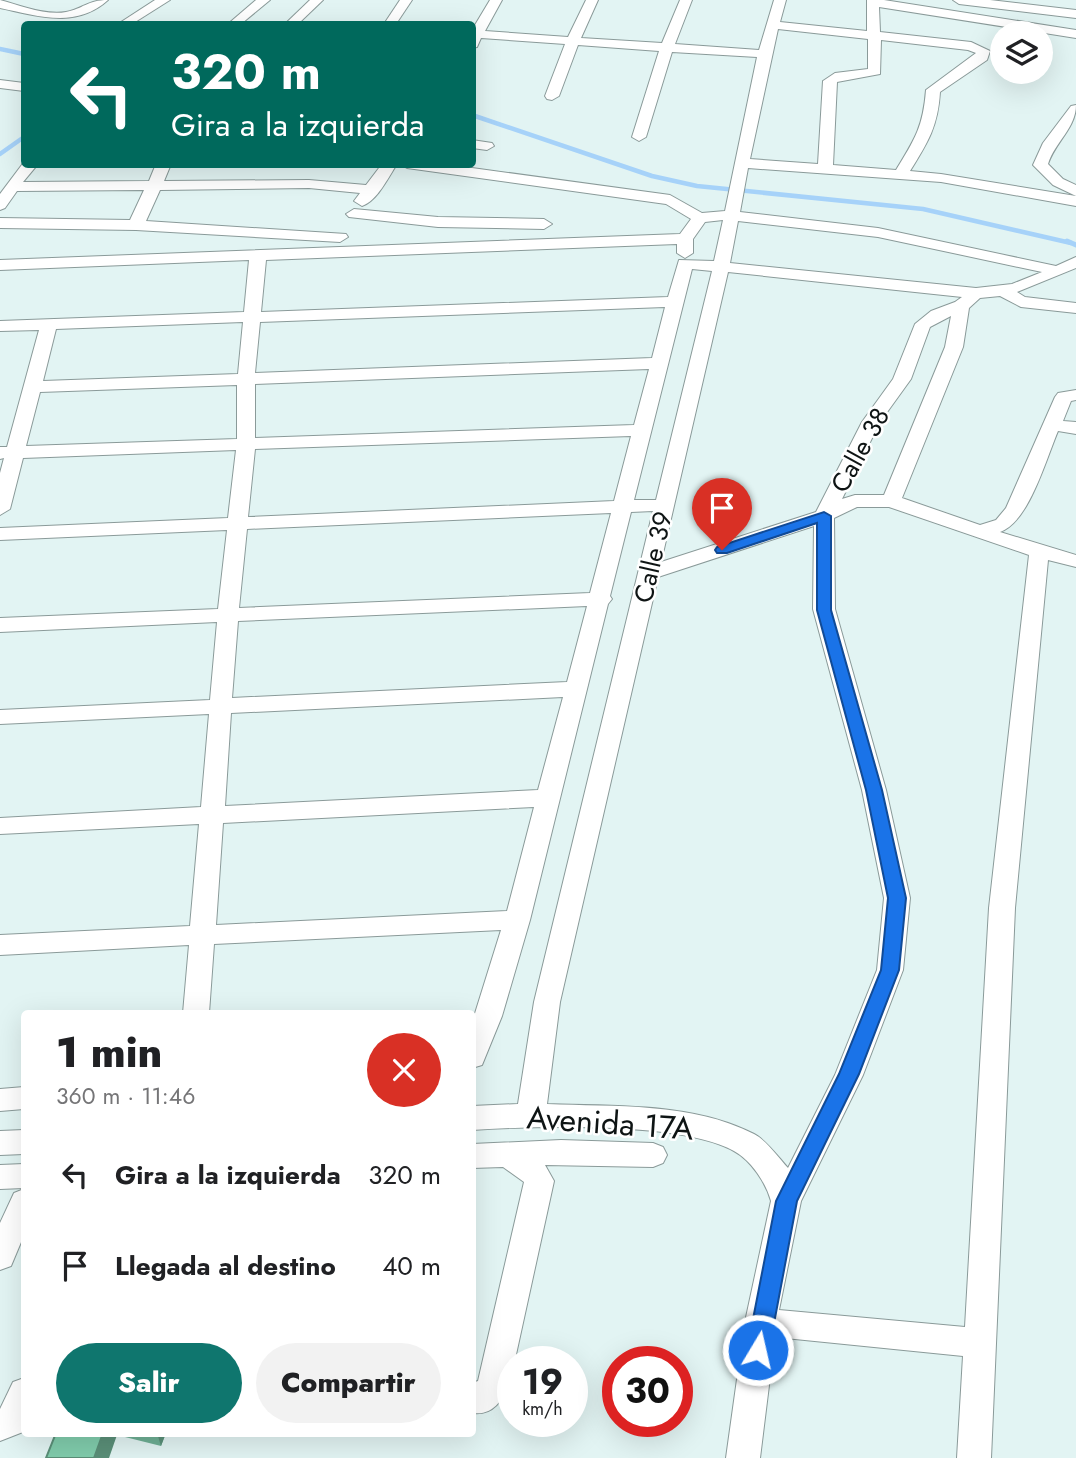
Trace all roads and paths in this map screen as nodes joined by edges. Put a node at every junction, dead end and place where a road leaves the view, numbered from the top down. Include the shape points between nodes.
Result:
1 (102, 0) edge
2 (164, 0) edge
3 (264, 0) edge
4 (317, 0) edge
5 (406, 0) edge
6 (496, 0) edge
7 (592, 0) edge
8 (687, 0) edge
9 (779, 0) edge
10 (959, 0) edge
11 (873, 1) edge
12 (0, 4) edge
13 (0, 11) edge
14 (1076, 14) edge
15 (50, 21) edge
16 (129, 21) edge
17 (238, 21) edge
18 (294, 21) edge
19 (392, 21) edge
20 (774, 25) junction
21 (476, 34) edge
22 (1076, 34) edge
23 (873, 35) junction
24 (476, 37) edge
25 (573, 40) junction
26 (667, 47) junction
27 (764, 54) junction
28 (0, 84) edge
29 (21, 87) edge
30 (552, 96) dead end
31 (1076, 109) edge
32 (1070, 126) edge
33 (639, 137) dead end
34 (1040, 165) junction
35 (28, 168) edge
36 (162, 168) edge
37 (387, 168) edge
38 (436, 168) edge
39 (741, 169) junction
40 (825, 170) junction
41 (900, 176) junction
42 (155, 186) junction
43 (13, 187) junction
44 (372, 190) junction
45 (1012, 191) junction
46 (1076, 191) edge
47 (1076, 201) edge
48 (0, 205) edge
49 (732, 210) junction
50 (354, 214) junction
51 (700, 218) junction
52 (0, 223) edge
53 (544, 224) dead end
54 (136, 225) junction
55 (685, 239) junction
56 (337, 244) junction
57 (258, 255) junction
58 (1076, 262) edge
59 (685, 263) junction
60 (0, 265) edge
61 (721, 267) junction
62 (1057, 271) junction
63 (1005, 292) junction
64 (969, 300) junction
65 (676, 302) junction
66 (1076, 308) edge
67 (252, 317) junction
68 (49, 325) junction
69 (0, 326) edge
70 (660, 363) junction
71 (246, 379) junction
72 (33, 387) junction
73 (1076, 395) edge
74 (1051, 425) junction
75 (1076, 428) edge
76 (643, 430) junction
77 (246, 443) junction
78 (8, 453) edge
79 (891, 501) junction
80 (665, 505) junction
81 (624, 507) junction
82 (0, 509) edge
83 (824, 516) junction
84 (238, 524) junction
85 (982, 531) junction
86 (0, 534) edge
87 (1039, 552) junction
88 (1076, 561) edge
89 (649, 573) junction
90 (601, 598) junction
91 (228, 615) junction
92 (0, 625) edge
93 (576, 689) junction
94 (220, 706) junction
95 (0, 717) edge
96 (547, 798) junction
97 (212, 813) junction
98 (0, 826) edge
99 (517, 920) junction
100 (202, 936) junction
101 (0, 945) edge
102 (196, 1010) edge
103 (476, 1047) edge
104 (21, 1098) edge
105 (0, 1100) edge
106 (531, 1115) junction
107 (476, 1118) edge
108 (21, 1142) edge
109 (0, 1143) edge
110 (746, 1143) joint
111 (508, 1155) junction
112 (653, 1155) dead end
113 (476, 1156) edge
114 (21, 1176) edge
115 (0, 1177) edge
116 (786, 1201) junction
117 (21, 1209) edge
118 (0, 1257) edge
119 (761, 1322) junction
120 (979, 1343) junction
121 (21, 1399) edge
122 (476, 1399) edge
123 (0, 1426) edge
124 (743, 1458) edge
125 (974, 1458) edge

1 - 12 street via 69,16
2 - 16 street
3 - 17 street
4 - 18 street
5 - 19 street
6 - 21 street
7 - 25 street
8 - 26 street
9 - 20 street, Calle 39
10 - 14 street
11 - 22 street
11 - 23 street
13 - 15 street
20 - 23 street
20 - 27 street, Calle 39
23 - 40 street via 875,71 867,76 839,75 830,81
23 - 41 street via 971,46 984,53 933,90 931,118
24 - 25 street
25 - 26 street
25 - 30 street
26 - 27 street
26 - 33 street
27 - 39 street, Calle 39
28 - 29 street
31 - 32 street
32 - 34 street via 1044,149
34 - 45 street
34 - 46 street
35 - 43 street
36 - 42 street
37 - 44 street
38 - 51 street via 670,200
39 - 40 street
39 - 49 street, Calle 39
40 - 41 street
41 - 45 street
42 - 43 street
42 - 44 street via 309,184
42 - 54 street
43 - 48 street
44 - 50 street
45 - 47 street
49 - 51 street
49 - 61 street, Calle 39
49 - 62 street via 914,238
50 - 53 street via 451,223
50 - 56 street
51 - 55 street
52 - 54 street
54 - 56 street
55 - 56 street
55 - 59 street
56 - 57 street
57 - 60 street
57 - 67 street
58 - 62 street
59 - 61 street
59 - 65 street
61 - 64 street
61 - 80 street, Calle 39
62 - 63 street
63 - 64 street
63 - 66 street via 1021,302
64 - 79 street
64 - 83 street, Calle 38 via 923,324 902,379 871,422
65 - 67 street
65 - 70 street
67 - 68 street
67 - 71 street
68 - 69 street
68 - 72 street
70 - 71 street
70 - 76 street
71 - 72 street
71 - 77 street
72 - 78 street
73 - 74 street via 1064,397
74 - 75 street
74 - 85 street via 1015,509 1003,524
76 - 77 street
76 - 81 street
77 - 78 street
77 - 84 street
78 - 82 street
79 - 83 street via 855,501
79 - 85 street
80 - 81 street
80 - 89 street, Calle 39
81 - 84 street
81 - 90 street
83 - 89 street
83 - 116 street, Calle 38 via 824,610 874,790 897,898 890,970 849,1074
84 - 86 street
84 - 91 street
85 - 87 street
87 - 88 street
87 - 120 street via 1002,908
89 - 106 street, Calle 39 via 547,1002
90 - 91 street
90 - 93 street
91 - 92 street
91 - 94 street
93 - 94 street
93 - 96 street
94 - 95 street
94 - 97 street
96 - 97 street
96 - 99 street
97 - 98 street
97 - 100 street
99 - 100 street
99 - 103 street
100 - 101 street
100 - 102 street
104 - 105 street
106 - 107 street, Avenida 17A
106 - 110 street, Avenida 17A via 652,1120 720,1133
108 - 109 street
110 - 116 street via 779,1178
111 - 112 street
111 - 113 street
111 - 122 street via 532,1169 539,1181 494,1382 489,1393
114 - 115 street
116 - 119 street, Calle 38
117 - 118 street
119 - 120 street
119 - 124 street, Calle 38
120 - 125 street
121 - 123 street via 11,1421

